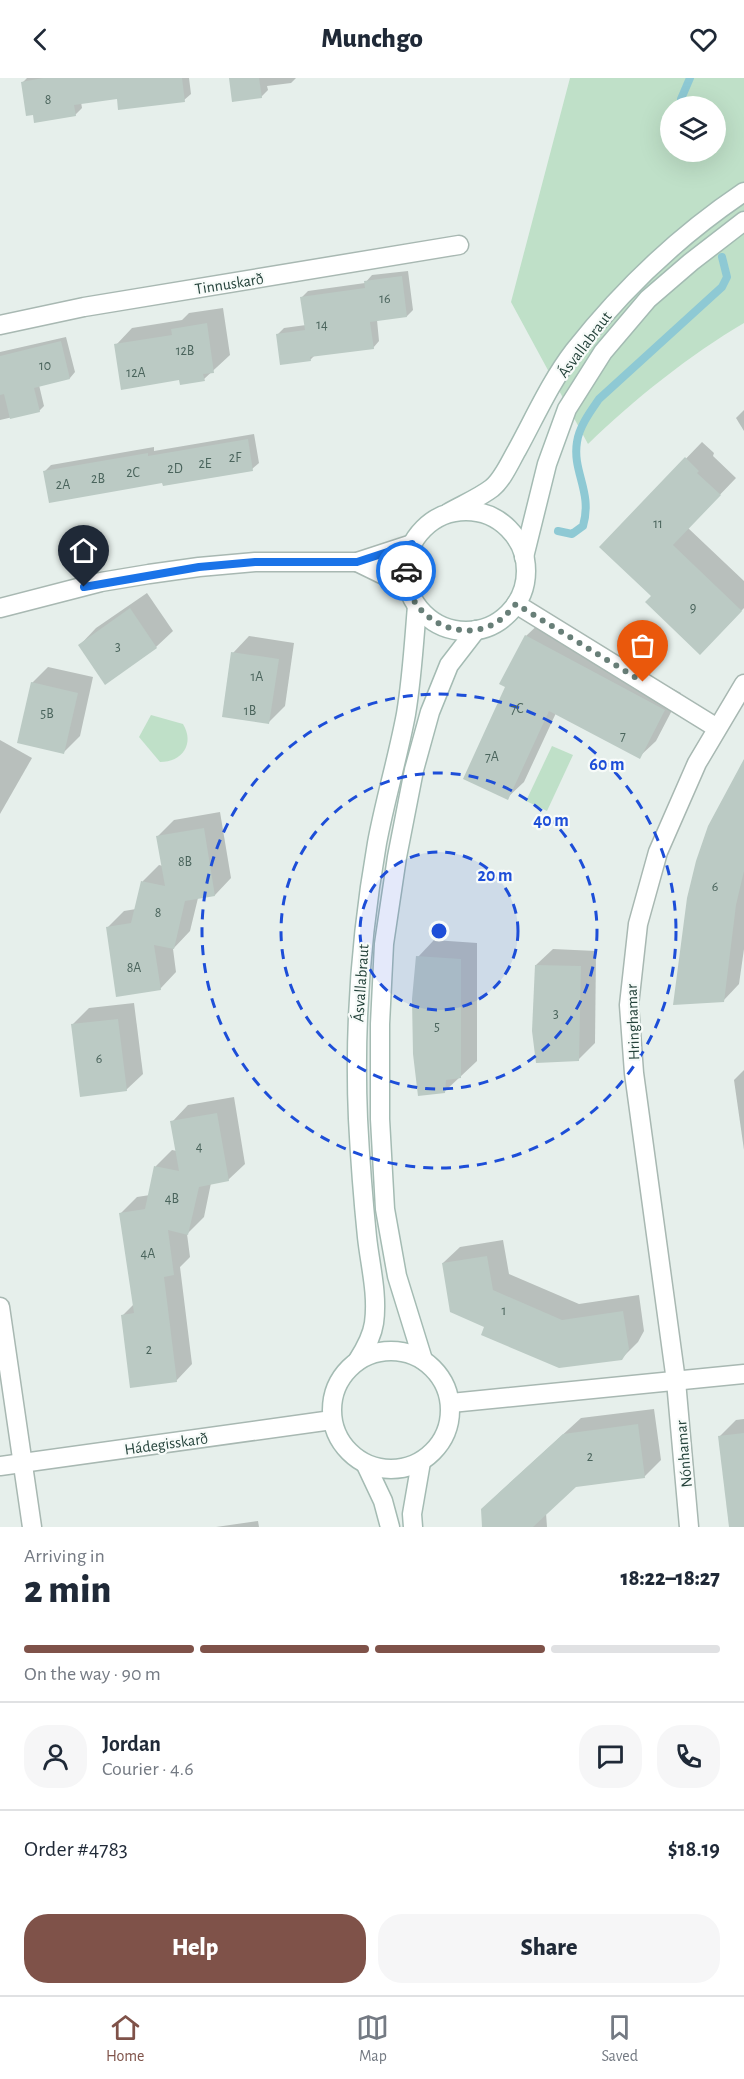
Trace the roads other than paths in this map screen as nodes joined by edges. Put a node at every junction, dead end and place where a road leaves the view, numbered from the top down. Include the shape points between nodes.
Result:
1 (744, 192) edge
2 (744, 221) edge
3 (459, 245) dead end
4 (0, 324) edge
5 (448, 513) junction
6 (412, 544) junction
7 (524, 557) junction
8 (357, 562) junction
9 (413, 598) junction
10 (516, 604) junction
11 (0, 608) edge
12 (476, 630) junction
13 (744, 684) edge
14 (717, 728) junction
15 (0, 1306) edge
16 (358, 1360) junction
17 (423, 1360) junction
18 (744, 1374) edge
19 (676, 1381) junction
20 (451, 1403) junction
21 (332, 1420) junction
22 (23, 1462) junction
23 (421, 1462) junction
24 (366, 1465) junction
25 (0, 1466) edge
26 (32, 1527) edge
27 (390, 1527) edge
28 (413, 1527) edge
29 (689, 1527) edge

1 - 5 main road, Ásvallabraut via 661,258 618,300 573,353 493,487
2 - 7 main road, Ásvallabraut via 648,300 603,352 567,410 547,464
3 - 4 main road, Tinnuskarð
5 - 6 main road via 433,520
5 - 7 main road via 488,515 505,526
6 - 8 main road
6 - 9 main road via 406,576
7 - 10 main road via 526,573
8 - 9 main road via 396,581
8 - 11 main road via 255,562 199,567 101,582
9 - 12 main road via 428,618 443,627
9 - 16 main road, Ásvallabraut via 412,674 377,842 357,1007 359,1145 374,1288 374,1323
10 - 12 main road via 506,616
10 - 14 main road
12 - 17 main road, Ásvallabraut via 448,665 430,712 414,770 384,944 380,1119 385,1209 397,1275
13 - 14 main road, Hringhamar
14 - 19 main road, Hringhamar via 697,763 658,852 638,924 628,1005
15 - 22 main road
16 - 17 main road via 391,1350
16 - 21 main road via 336,1386
17 - 20 main road via 437,1371
18 - 19 main road
19 - 20 main road
19 - 29 main road, Nónhamar
20 - 23 main road via 445,1437
21 - 22 main road, Hádegisskarð
21 - 24 main road via 338,1438 350,1454
22 - 25 main road, Hádegisskarð
22 - 26 main road
23 - 24 main road via 404,1469 384,1470
23 - 28 main road
24 - 27 main road

